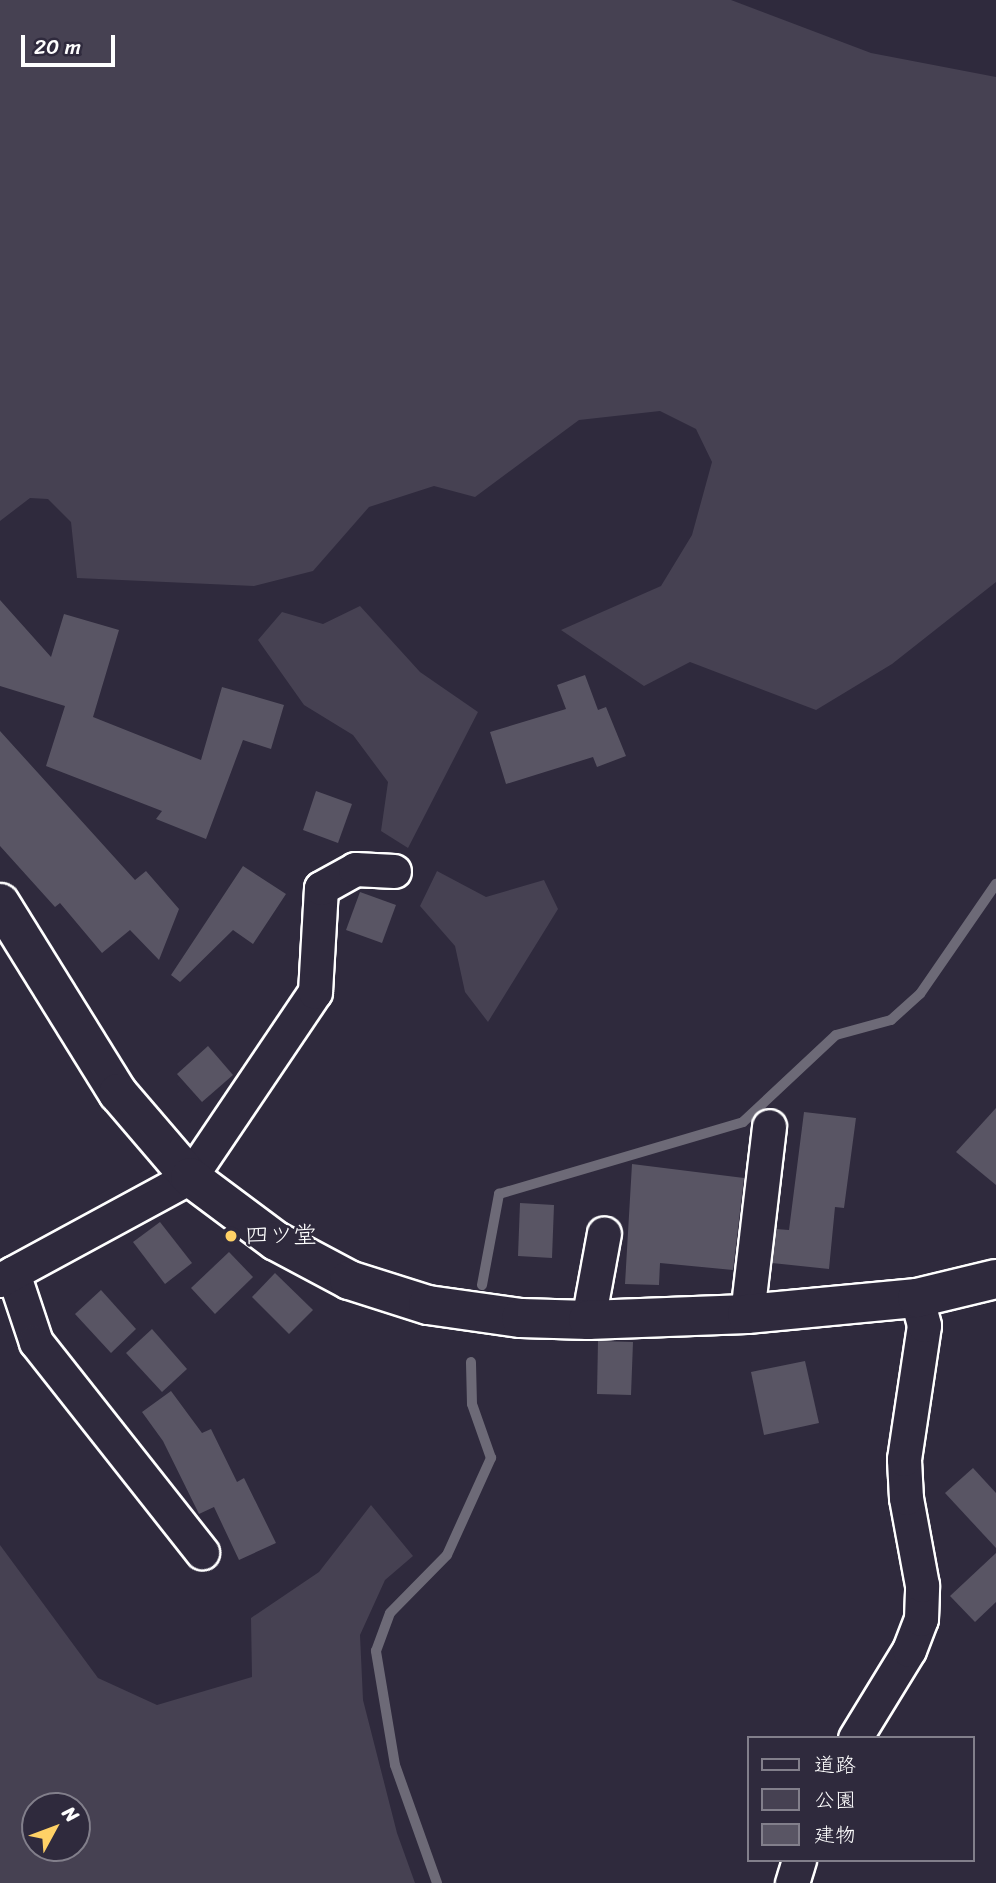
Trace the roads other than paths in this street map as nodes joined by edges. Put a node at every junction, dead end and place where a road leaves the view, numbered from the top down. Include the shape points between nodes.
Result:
1 (394, 871) dead end
2 (0, 903) edge
3 (769, 1126) dead end
4 (190, 1177) junction
5 (604, 1233) dead end
6 (6, 1277) edge
7 (996, 1279) edge
8 (917, 1298) junction
9 (747, 1314) junction
10 (588, 1320) junction
11 (201, 1552) dead end
12 (856, 1736) edge
13 (798, 1862) edge
14 (792, 1883) edge

1 - 4 street via 355,869 321,888 314,992
2 - 4 street via 118,1093
3 - 9 street
4 - 6 street
4 - 10 street via 276,1241 349,1280 428,1306 521,1318
5 - 10 street
6 - 11 street via 36,1342
7 - 8 street
8 - 9 street
8 - 12 street via 925,1325 904,1459 906,1498 922,1585 921,1619 909,1650
9 - 10 street
13 - 14 street

